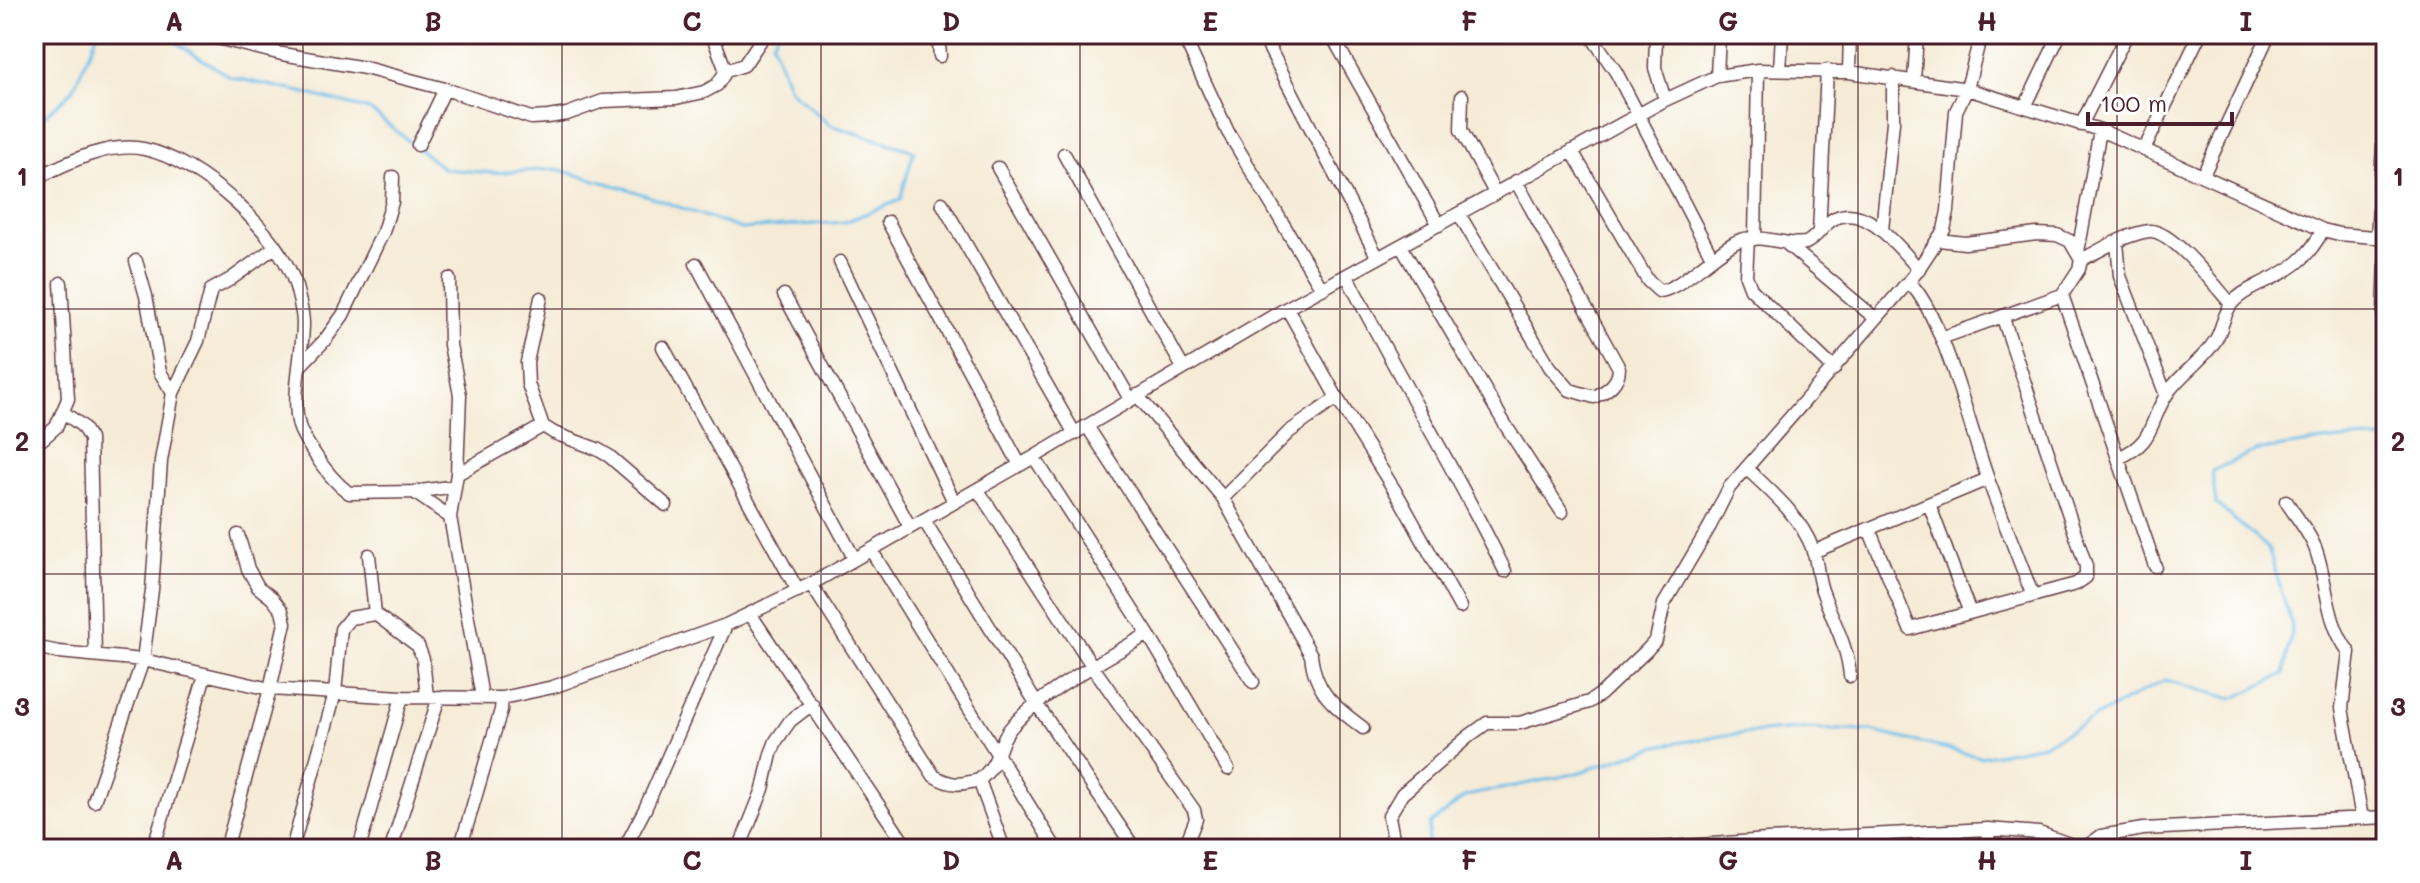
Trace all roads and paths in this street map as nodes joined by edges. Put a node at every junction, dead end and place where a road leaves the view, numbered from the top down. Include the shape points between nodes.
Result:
1 (201, 34) edge
2 (712, 34) edge
3 (765, 34) edge
4 (938, 34) edge
5 (1166, 34) edge
6 (1262, 34) edge
7 (1331, 34) edge
8 (1590, 34) edge
9 (1656, 34) edge
10 (1719, 34) edge
11 (1782, 34) edge
12 (1850, 34) edge
13 (1917, 34) edge
14 (1981, 34) edge
15 (2060, 34) edge
16 (2127, 34) edge
17 (2200, 34) edge
18 (2269, 34) edge
19 (940, 56) dead end
20 (1758, 70) junction
21 (1780, 70) junction
22 (1827, 70) junction
23 (726, 71) junction
24 (1849, 72) junction
25 (1717, 76) junction
26 (1893, 77) junction
27 (1914, 81) junction
28 (445, 89) junction
29 (1967, 89) junction
30 (1462, 96) dead end
31 (1665, 100) junction
32 (2386, 100) edge
33 (2025, 107) junction
34 (1637, 115) junction
35 (2081, 125) junction
36 (2100, 130) junction
37 (418, 145) dead end
38 (2144, 150) junction
39 (1572, 151) junction
40 (1064, 154) dead end
41 (998, 168) dead end
42 (2203, 175) junction
43 (393, 177) dead end
44 (34, 179) edge
45 (1516, 181) junction
46 (1495, 193) junction
47 (942, 203) dead end
48 (1459, 214) junction
49 (888, 222) dead end
50 (1439, 225) junction
51 (1882, 230) junction
52 (2323, 230) junction
53 (1819, 232) junction
54 (2381, 238) edge
55 (1752, 239) junction
56 (1939, 240) junction
57 (1784, 241) junction
58 (2117, 242) junction
59 (1401, 246) junction
60 (275, 247) junction
61 (2080, 256) junction
62 (1712, 257) junction
63 (1378, 258) junction
64 (2386, 259) edge
65 (136, 261) dead end
66 (840, 262) dead end
67 (696, 264) dead end
68 (1919, 269) junction
69 (1347, 276) junction
70 (449, 279) dead end
71 (1909, 282) junction
72 (61, 283) dead end
73 (1322, 289) junction
74 (784, 295) dead end
75 (2062, 295) junction
76 (541, 298) dead end
77 (2231, 304) junction
78 (1287, 308) junction
79 (2003, 318) junction
80 (1876, 319) junction
81 (2383, 336) dead end
82 (1941, 338) junction
83 (663, 347) dead end
84 (300, 366) junction
85 (1183, 368) junction
86 (1834, 369) junction
87 (173, 393) junction
88 (2166, 395) junction
89 (1133, 397) junction
90 (1337, 398) junction
91 (63, 412) junction
92 (543, 426) junction
93 (1087, 426) junction
94 (1075, 434) junction
95 (34, 442) edge
96 (1034, 457) junction
97 (2118, 458) junction
98 (1020, 465) junction
99 (1746, 468) junction
100 (1988, 479) junction
101 (456, 480) junction
102 (978, 490) junction
103 (414, 492) junction
104 (1223, 498) junction
105 (2286, 501) dead end
106 (954, 502) junction
107 (1929, 504) junction
108 (666, 505) dead end
109 (1562, 512) dead end
110 (450, 517) junction
111 (924, 520) junction
112 (910, 527) junction
113 (1869, 529) junction
114 (238, 535) dead end
115 (871, 550) junction
116 (1813, 552) junction
117 (369, 555) dead end
118 (854, 558) junction
119 (2155, 566) dead end
120 (1505, 571) dead end
121 (811, 584) junction
122 (798, 591) junction
123 (2032, 594) junction
124 (1460, 607) dead end
125 (1970, 613) junction
126 (375, 614) junction
127 (751, 615) junction
128 (726, 625) junction
129 (1148, 634) junction
130 (34, 647) edge
131 (95, 655) junction
132 (143, 660) junction
133 (1093, 667) junction
134 (205, 675) junction
135 (1850, 676) dead end
136 (1253, 682) dead end
137 (270, 689) junction
138 (335, 693) junction
139 (402, 697) junction
140 (433, 697) junction
141 (482, 697) junction
142 (502, 698) junction
143 (1036, 703) junction
144 (812, 704) junction
145 (1363, 728) dead end
146 (998, 759) junction
147 (1228, 769) dead end
148 (979, 780) junction
149 (94, 801) dead end
150 (2386, 817) edge
151 (2362, 818) junction
152 (1988, 829) junction
153 (1934, 832) junction
154 (1878, 835) junction
155 (1824, 843) edge
156 (1768, 844) edge
157 (1715, 847) edge
158 (153, 849) edge
159 (226, 849) edge
160 (292, 849) edge
161 (359, 849) edge
162 (391, 849) edge
163 (460, 849) edge
164 (624, 849) edge
165 (740, 849) edge
166 (908, 849) edge
167 (1004, 849) edge
168 (1056, 849) edge
169 (1135, 849) edge
170 (1184, 849) edge
171 (1395, 849) edge
172 (1654, 849) edge
173 (1878, 849) edge
174 (1934, 849) edge
175 (1989, 849) edge
176 (2083, 849) edge

1 - 28 street
2 - 23 street
3 - 23 street via 744,65
4 - 19 street
5 - 73 street via 1184,40 1189,48 1228,132
6 - 63 street
7 - 50 street
8 - 34 street
9 - 31 street via 1655,68
10 - 25 street
11 - 21 street
12 - 24 street
13 - 27 street
14 - 29 street
15 - 33 street
16 - 35 street
17 - 38 street
18 - 42 street
20 - 21 street
20 - 25 street
20 - 55 street
21 - 22 street
22 - 24 street
22 - 53 street
23 - 28 street via 704,92 603,101 548,117 531,118
24 - 26 street
25 - 31 street
26 - 27 street
26 - 51 street
27 - 29 street
28 - 37 street
29 - 33 street
29 - 56 street via 1956,111 1948,211
30 - 46 street via 1461,130
31 - 34 street
32 - 54 street
33 - 35 street
34 - 39 street
34 - 62 street
35 - 36 street
36 - 38 street
36 - 61 street
38 - 42 street
39 - 45 street
39 - 62 street via 1653,288 1673,287
40 - 85 street
41 - 89 street
42 - 52 street
43 - 84 street via 383,232 343,315
44 - 60 street via 106,150 142,148 211,181 243,208
45 - 46 street
45 - 48 street via 1619,368 1615,382 1602,393 1576,393 1550,367
46 - 48 street
47 - 94 street
48 - 50 street
49 - 98 street
50 - 59 street
51 - 53 street via 1846,215
51 - 68 street
52 - 54 street
52 - 77 street via 2299,263 2244,291
53 - 57 street via 1806,243
55 - 57 street
55 - 62 street
55 - 86 street via 1746,276 1751,289
56 - 61 street via 1965,243 2057,235 2070,241
56 - 68 street
57 - 80 street
58 - 61 street
58 - 77 street via 2160,232
58 - 88 street via 2120,276
59 - 63 street
59 - 109 street
60 - 84 street via 295,283 304,319
60 - 87 street via 211,290 198,341
61 - 75 street via 2079,269
63 - 69 street
64 - 81 street
65 - 87 street via 160,372
66 - 106 street
67 - 118 street
68 - 71 street
69 - 73 street
69 - 120 street
70 - 101 street via 450,345 460,395
71 - 80 street
71 - 82 street via 1919,291
72 - 91 street via 69,390
73 - 78 street
74 - 112 street
75 - 79 street
75 - 97 street
76 - 92 street via 527,362 528,384
77 - 88 street via 2215,341
78 - 85 street
78 - 90 street
79 - 82 street
79 - 123 street via 2087,572 2076,584
80 - 86 street
82 - 100 street
83 - 122 street
84 - 103 street via 298,424 336,484 349,493
85 - 89 street
86 - 99 street
87 - 132 street via 161,461
88 - 97 street via 2144,443
89 - 93 street
89 - 104 street
90 - 104 street via 1289,432
90 - 124 street
91 - 95 street via 56,427
91 - 131 street via 90,439
92 - 101 street
92 - 108 street via 609,456
93 - 94 street
93 - 136 street
94 - 96 street
96 - 98 street
96 - 129 street
97 - 119 street
98 - 102 street
99 - 116 street via 1800,525
99 - 171 street via 1679,575 1664,604 1656,640 1646,651 1589,702 1520,723 1487,723 1469,736 1402,794 1389,816
100 - 107 street
100 - 123 street
101 - 103 street
101 - 110 street
102 - 106 street
102 - 133 street
103 - 110 street
104 - 145 street via 1311,655 1315,679 1335,707
105 - 151 street via 2316,549 2337,636 2349,652 2342,708
106 - 111 street
107 - 113 street
107 - 125 street
110 - 141 street
111 - 112 street
111 - 143 street
112 - 115 street
113 - 116 street
113 - 125 street via 1910,629
114 - 137 street via 248,569 282,611 285,623
115 - 118 street
115 - 146 street
116 - 135 street via 1821,590 1849,657
117 - 126 street
118 - 121 street
121 - 122 street
121 - 148 street via 934,776 958,785
122 - 127 street
123 - 125 street
126 - 138 street via 350,618 341,629
126 - 140 street via 418,646
127 - 128 street
127 - 144 street
128 - 142 street via 553,687
128 - 164 street
129 - 133 street
129 - 147 street
130 - 131 street
131 - 132 street
132 - 134 street
132 - 149 street
133 - 143 street
133 - 170 street via 1194,810 1196,819
134 - 137 street
134 - 158 street
137 - 138 street
137 - 159 street
138 - 139 street
138 - 160 street
139 - 140 street
139 - 161 street
140 - 141 street
140 - 162 street
141 - 142 street
142 - 163 street
143 - 146 street via 1006,734
143 - 169 street
144 - 165 street via 776,741
144 - 166 street
146 - 148 street
146 - 168 street
148 - 167 street
150 - 151 street
151 - 176 street via 2143,829 2101,836
152 - 153 street
152 - 175 street
152 - 176 street via 2039,833
153 - 154 street
153 - 174 street
154 - 155 street
154 - 173 street
155 - 156 street
156 - 157 street
157 - 172 street

